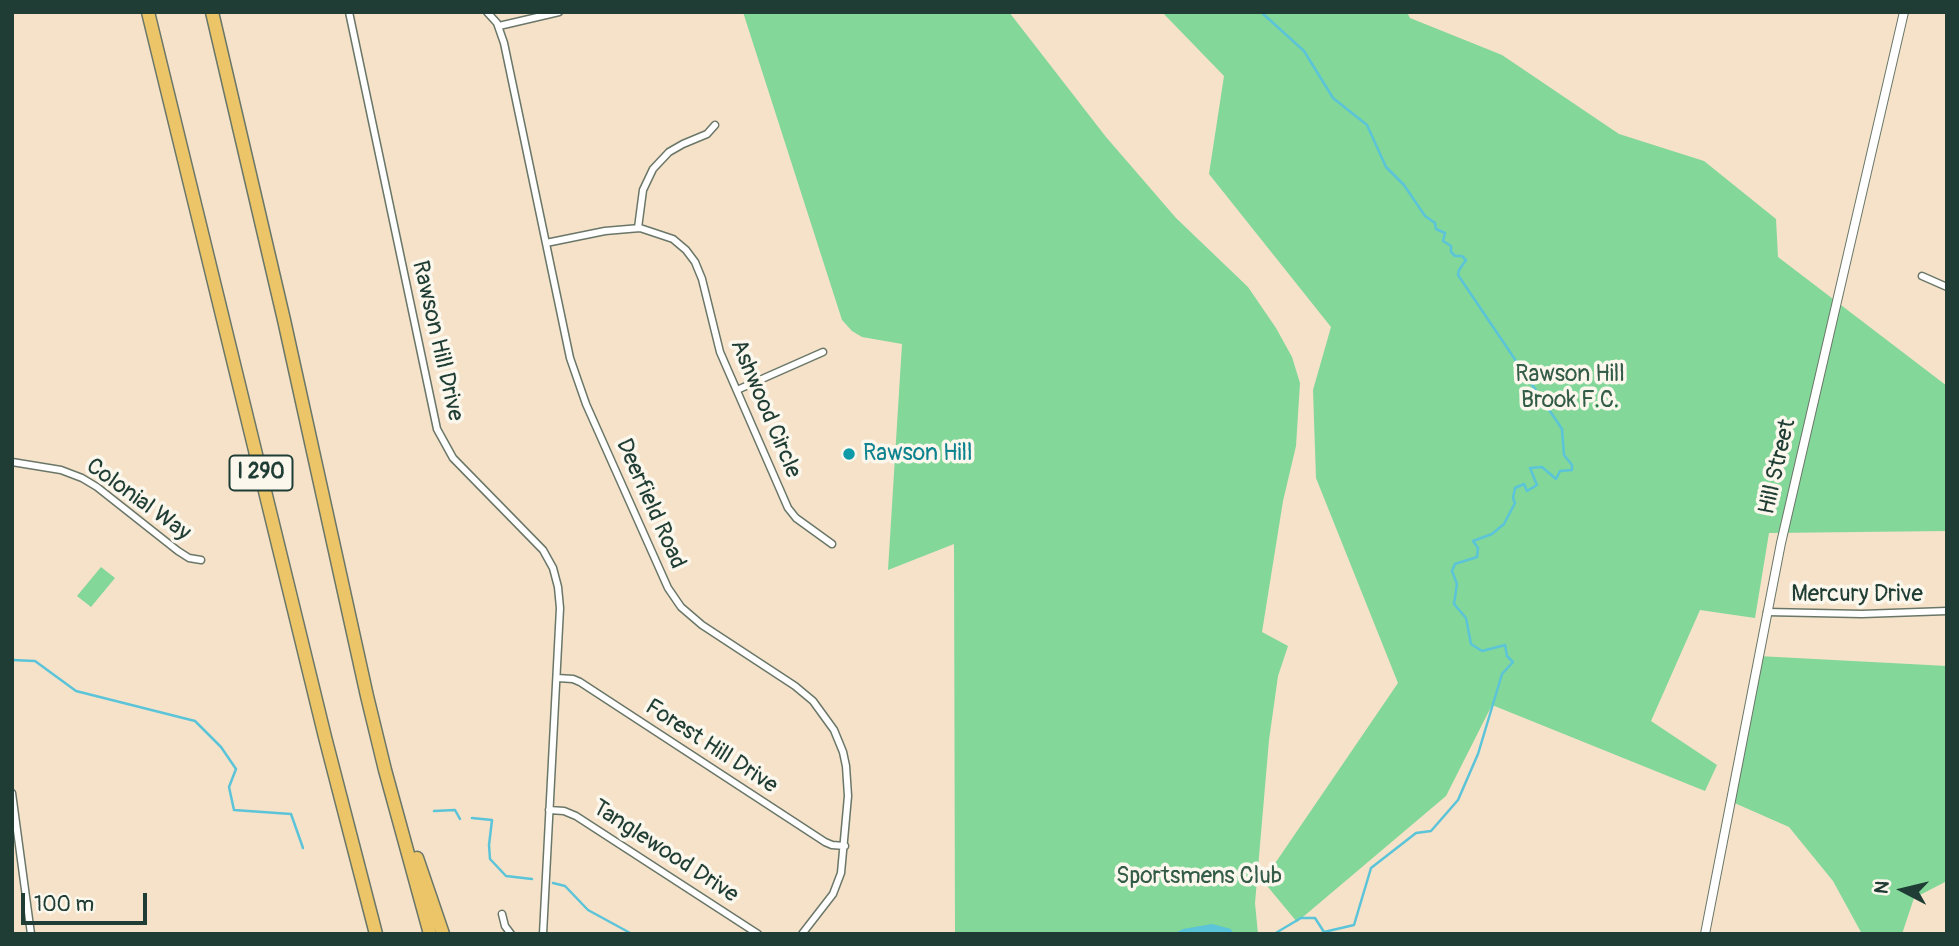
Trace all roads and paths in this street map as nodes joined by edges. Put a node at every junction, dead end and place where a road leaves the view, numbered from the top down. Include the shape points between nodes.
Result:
1 (148, 12) edge
2 (212, 12) edge
3 (349, 12) edge
4 (487, 12) edge
5 (559, 12) edge
6 (1904, 12) edge
7 (499, 26) junction
8 (715, 125) dead end
9 (638, 228) junction
10 (546, 243) junction
11 (1922, 276) dead end
12 (1947, 287) edge
13 (823, 352) dead end
14 (737, 390) junction
15 (12, 462) edge
16 (832, 544) dead end
17 (201, 560) dead end
18 (1947, 611) edge
19 (1767, 612) junction
20 (557, 678) junction
21 (12, 793) edge
22 (393, 799) junction
23 (549, 810) junction
24 (845, 846) junction
25 (368, 904) junction
26 (502, 914) dead end
27 (31, 934) edge
28 (369, 934) edge
29 (376, 934) edge
30 (430, 934) edge
31 (443, 934) edge
32 (511, 934) edge
33 (543, 934) edge
34 (758, 934) edge
35 (802, 934) edge
36 (1705, 934) edge

1 - 25 highway, I 290
2 - 22 highway, I 290
3 - 20 street, Rawson Hill Drive via 435,425 453,458 536,542 553,568 560,608
4 - 7 street, Deerfield Road
5 - 7 street
6 - 19 street, Hill Street
7 - 10 street, Deerfield Road
8 - 9 street via 707,134 669,152 653,169 643,190
9 - 10 street, Ashwood Circle
9 - 14 street, Ashwood Circle via 673,239 695,262 720,352
10 - 24 street, Deerfield Road via 565,342 579,387 668,588 702,625 798,688 819,708 845,759
11 - 12 street
13 - 14 street
14 - 16 street, Ashwood Circle via 788,508
15 - 17 street, Colonial Way via 82,478 178,551
18 - 19 street, Mercury Drive
19 - 36 street, Hill Street
20 - 23 street, Rawson Hill Drive
20 - 24 street, Forest Hill Drive via 577,680 825,842
21 - 27 street
22 - 30 highway, I 290
22 - 31 highway
23 - 33 street, Rawson Hill Drive
23 - 34 street, Tanglewood Drive via 581,818
24 - 35 street, Deerfield Road via 834,891
25 - 28 highway
25 - 29 highway, I 290
26 - 32 street

